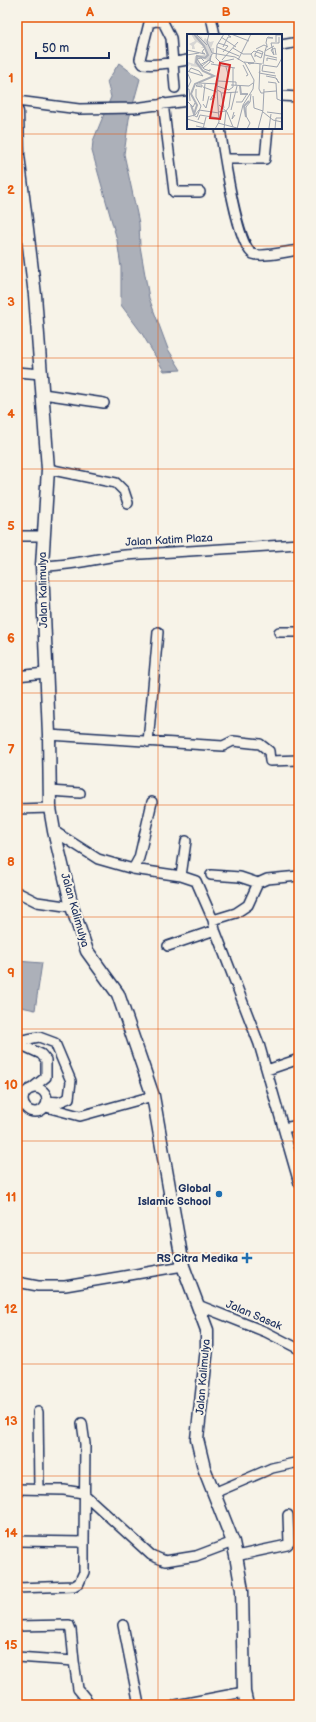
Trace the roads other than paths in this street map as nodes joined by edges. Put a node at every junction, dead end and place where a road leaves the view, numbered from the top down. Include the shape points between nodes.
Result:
1 (212, 17) edge
2 (215, 34) edge
3 (299, 42) edge
4 (282, 45) edge
5 (187, 60) edge
6 (172, 63) junction
7 (175, 88) dead end
8 (282, 96) edge
9 (299, 97) edge
10 (17, 101) edge
11 (187, 101) edge
12 (163, 103) junction
13 (17, 112) edge
14 (220, 129) edge
15 (268, 129) edge
16 (225, 159) junction
17 (200, 192) dead end
18 (299, 250) edge
19 (17, 372) edge
20 (41, 374) junction
21 (43, 394) junction
22 (104, 403) dead end
23 (48, 469) junction
24 (128, 504) dead end
25 (17, 536) edge
26 (43, 536) junction
27 (299, 544) edge
28 (42, 566) junction
29 (158, 632) dead end
30 (279, 632) dead end
31 (299, 632) edge
32 (45, 673) junction
33 (17, 676) edge
34 (49, 735) junction
35 (148, 742) junction
36 (299, 760) edge
37 (49, 791) junction
38 (80, 793) dead end
39 (152, 802) dead end
40 (50, 808) junction
41 (17, 809) edge
42 (54, 831) junction
43 (186, 840) dead end
44 (133, 869) junction
45 (211, 875) dead end
46 (181, 876) junction
47 (299, 876) edge
48 (258, 883) junction
49 (17, 892) edge
50 (72, 907) junction
51 (213, 920) junction
52 (215, 930) junction
53 (168, 946) dead end
54 (17, 1042) edge
55 (299, 1059) edge
56 (267, 1070) junction
57 (31, 1089) junction
58 (153, 1096) junction
59 (47, 1104) junction
60 (21, 1107) edge
61 (299, 1125) edge
62 (284, 1128) junction
63 (289, 1150) junction
64 (299, 1156) edge
65 (299, 1183) edge
66 (183, 1266) junction
67 (17, 1282) edge
68 (198, 1305) junction
69 (299, 1349) edge
70 (38, 1412) dead end
71 (82, 1423) dead end
72 (299, 1462) edge
73 (17, 1489) edge
74 (39, 1489) junction
75 (83, 1493) junction
76 (214, 1493) junction
77 (288, 1515) dead end
78 (17, 1541) edge
79 (84, 1542) junction
80 (233, 1542) junction
81 (236, 1556) junction
82 (17, 1588) edge
83 (123, 1625) dead end
84 (17, 1626) edge
85 (17, 1657) edge
86 (74, 1661) junction
87 (244, 1692) junction
88 (91, 1705) edge
89 (139, 1705) edge
90 (176, 1705) edge
91 (247, 1705) edge

1 - 2 street
3 - 4 street
5 - 6 street
6 - 6 street via 154,66 143,64 140,58 149,23 163,22 171,38
6 - 7 street
8 - 9 street
10 - 12 street via 79,109 134,108
11 - 12 street
12 - 17 street via 174,192
13 - 20 street, Jalan Kalimulya via 18,155 35,296
14 - 16 street
15 - 16 street via 265,159
16 - 18 street via 237,220 244,244 250,252 258,255
19 - 20 street
20 - 21 street, Jalan Kalimulya
21 - 22 street
21 - 23 street, Jalan Kalimulya
23 - 24 street via 116,483 124,491
23 - 26 street, Jalan Kalimulya
25 - 26 street
26 - 28 street, Jalan Kalimulya
27 - 28 street, Jalan Katim Plaza via 125,555
28 - 32 street, Jalan Kalimulya
29 - 35 street
30 - 31 street
32 - 33 street
32 - 34 street, Jalan Kalimulya
34 - 35 street
34 - 37 street, Jalan Kalimulya
35 - 36 street via 223,746 233,741 260,744 269,751 270,761
37 - 38 street
37 - 40 street, Jalan Kalimulya
39 - 44 street via 139,858
40 - 41 street
40 - 42 street, Jalan Kalimulya
42 - 44 street via 98,859
42 - 50 street, Jalan Kalimulya
43 - 46 street
44 - 46 street
45 - 48 street via 240,877
46 - 51 street via 196,881
47 - 48 street via 267,879
48 - 51 street via 248,905 236,913
49 - 50 street via 37,902
50 - 58 street, Jalan Kalimulya via 87,951 118,994
51 - 52 street
52 - 53 street
52 - 56 street
54 - 57 street via 41,1054 46,1060 46,1077
54 - 59 street via 39,1037 56,1044 72,1081 70,1098
55 - 56 street
56 - 62 street
57 - 59 street via 38,1088 44,1092
57 - 60 street via 23,1096 24,1105
58 - 59 street via 80,1116
58 - 66 street, Jalan Kalimulya
59 - 60 street via 43,1110 35,1112
61 - 62 street
62 - 63 street
63 - 64 street
63 - 65 street
66 - 67 street via 65,1286 38,1286
66 - 68 street, Jalan Kalimulya
68 - 69 street, Jalan Sasak via 266,1332
68 - 76 street, Jalan Kalimulya via 207,1330 207,1348 197,1439 204,1468
70 - 74 street
71 - 75 street via 86,1444
72 - 76 street via 272,1468
73 - 74 street
74 - 75 street
75 - 79 street
75 - 80 street via 151,1555 165,1561 196,1556
76 - 80 street, Jalan Kalimulya
77 - 81 street via 287,1545
78 - 79 street
79 - 82 street via 84,1572 80,1583 74,1586
80 - 81 street, Jalan Kalimulya
81 - 87 street, Jalan Kalimulya via 242,1590
83 - 89 street
84 - 86 street via 69,1625
85 - 86 street
86 - 88 street via 78,1689
87 - 90 street
87 - 91 street, Jalan Kalimulya

